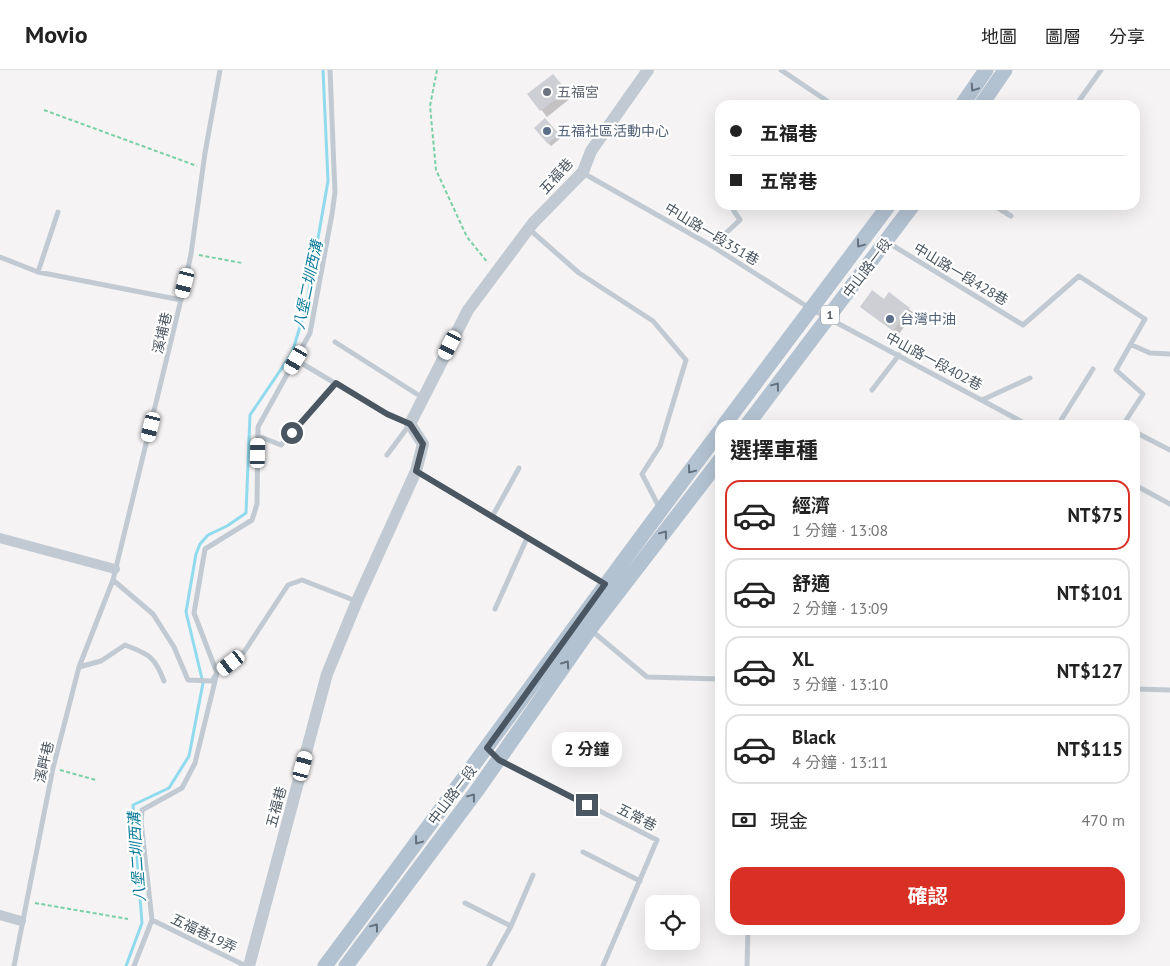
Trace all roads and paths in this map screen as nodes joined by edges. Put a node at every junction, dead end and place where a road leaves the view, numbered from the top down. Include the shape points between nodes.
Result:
1 (220, 70) edge
2 (330, 70) edge
3 (437, 70) edge
4 (648, 70) edge
5 (781, 70) edge
6 (986, 70) edge
7 (1005, 70) edge
8 (1101, 70) edge
9 (826, 100) edge
10 (965, 100) edge
11 (985, 100) edge
12 (1080, 100) edge
13 (44, 110) dead end
14 (204, 169) junction
15 (583, 172) junction
16 (733, 210) edge
17 (885, 210) edge
18 (909, 210) edge
19 (1001, 210) edge
20 (58, 212) dead end
21 (1011, 216) dead end
22 (528, 229) junction
23 (886, 242) junction
24 (712, 246) junction
25 (191, 254) junction
26 (0, 257) edge
27 (242, 263) dead end
28 (38, 272) junction
29 (496, 273) junction
30 (181, 300) junction
31 (811, 309) junction
32 (828, 318) junction
33 (335, 342) dead end
34 (1132, 345) junction
35 (1170, 354) edge
36 (899, 355) junction
37 (296, 360) junction
38 (1092, 369) dead end
39 (1030, 378) dead end
40 (336, 383) junction
41 (872, 390) dead end
42 (424, 399) junction
43 (982, 400) junction
44 (728, 420) edge
45 (751, 420) edge
46 (1019, 420) edge
47 (1061, 420) edge
48 (1126, 420) edge
49 (410, 424) junction
50 (1140, 435) edge
51 (258, 436) junction
52 (715, 438) edge
53 (1170, 450) edge
54 (387, 455) dead end
55 (715, 467) edge
56 (519, 468) dead end
57 (416, 471) junction
58 (1140, 488) edge
59 (1170, 504) edge
60 (661, 510) junction
61 (492, 517) junction
62 (0, 538) edge
63 (527, 538) junction
64 (114, 575) junction
65 (605, 584) junction
66 (619, 592) junction
67 (357, 602) junction
68 (495, 609) dead end
69 (584, 624) junction
70 (79, 667) junction
71 (218, 673) junction
72 (715, 679) edge
73 (164, 681) dead end
74 (1140, 689) edge
75 (1170, 690) edge
76 (487, 748) junction
77 (499, 760) junction
78 (53, 768) junction
79 (96, 780) dead end
80 (583, 852) dead end
81 (533, 875) dead end
82 (640, 881) junction
83 (25, 902) junction
84 (465, 903) dead end
85 (0, 915) edge
86 (128, 919) dead end
87 (152, 920) junction
88 (22, 921) junction
89 (512, 926) junction
90 (748, 935) edge
91 (14, 966) edge
92 (134, 966) edge
93 (248, 966) edge
94 (325, 966) edge
95 (346, 966) edge
96 (489, 966) edge
97 (602, 966) edge
98 (747, 966) edge

1 - 14 lane, 溪埔巷
2 - 37 lane via 335,192 310,333
3 - 29 path via 430,106 436,170 467,236
4 - 15 street, 五福巷 via 592,151
5 - 9 lane
6 -> 10 main road
7 - 11 main road
8 - 12 lane
13 - 14 path
14 - 25 lane, 溪埔巷
15 - 22 street, 五福巷
15 - 24 lane, 中山路一段351巷
16 - 24 lane via 740,220
17 -> 31 main road, 中山路一段 / 1
18 - 23 main road, 中山路一段 / 1
19 - 21 lane
20 - 28 lane
22 - 29 street, 五福巷
22 - 60 lane via 579,273 653,321 686,360 660,446 642,474
23 - 32 main road, 中山路一段 / 1
23 - 34 lane, 中山路一段428巷 via 1023,325 1079,276 1145,319
24 - 31 lane, 中山路一段351巷
25 - 27 path
25 - 30 lane, 溪埔巷
26 - 28 lane
28 - 30 lane
29 - 42 street, 五福巷 via 468,310
30 - 64 lane, 溪埔巷
31 - 32 lane, 中山路一段351巷
31 - 44 main road, 中山路一段 / 1
32 - 36 lane, 中山路一段402巷
45 -> 32 main road, 中山路一段 / 1
33 - 42 lane
34 - 35 lane via 1150,353
34 - 48 lane via 1116,370 1143,394
36 - 41 lane
36 - 43 lane, 中山路一段402巷
37 - 40 lane
37 - 51 lane via 258,427
38 - 47 lane
39 - 43 lane
40 - 49 lane
40 - 51 lane via 281,445
42 - 49 street, 五福巷
43 - 46 lane, 中山路一段402巷
49 - 54 lane
49 - 57 street, 五福巷 via 423,444
50 - 53 lane
51 - 71 lane via 257,504 252,520 205,549 194,613
52 -> 60 main road, 中山路一段
66 -> 55 main road, 中山路一段
56 - 61 lane
57 - 61 lane
57 - 67 street, 五福巷
58 - 59 lane
60 - 65 main road, 中山路一段
61 - 63 lane
62 - 64 street
63 - 65 lane
63 - 68 lane
64 - 70 lane, 溪畔巷
64 - 71 lane via 153,614 174,647 188,680 212,681
65 - 66 lane
65 - 69 main road, 中山路一段
66 - 69 main road, 中山路一段
67 - 71 lane via 302,580 288,585 244,652
67 - 93 street, 五福巷 via 327,674
69 - 72 lane via 646,677
69 - 76 main road, 中山路一段
77 -> 69 main road, 中山路一段
70 - 73 lane via 101,661 125,645 141,651 157,663
70 - 78 lane, 溪畔巷
71 - 87 lane via 195,763 182,788 142,810
74 - 75 lane
76 - 77 lane, 五常巷
76 -> 94 main road, 中山路一段
77 - 82 lane, 五常巷 via 657,840
95 -> 77 main road, 中山路一段
78 - 79 path
78 - 83 lane, 溪畔巷
80 - 82 lane
81 - 89 lane
82 - 97 lane, 五常巷
83 - 86 path
83 - 88 lane, 溪畔巷
84 - 89 lane
85 - 88 street
87 - 92 lane
87 - 93 lane, 五福巷19弄
88 - 91 lane, 溪畔巷
89 - 96 lane
90 - 98 lane

